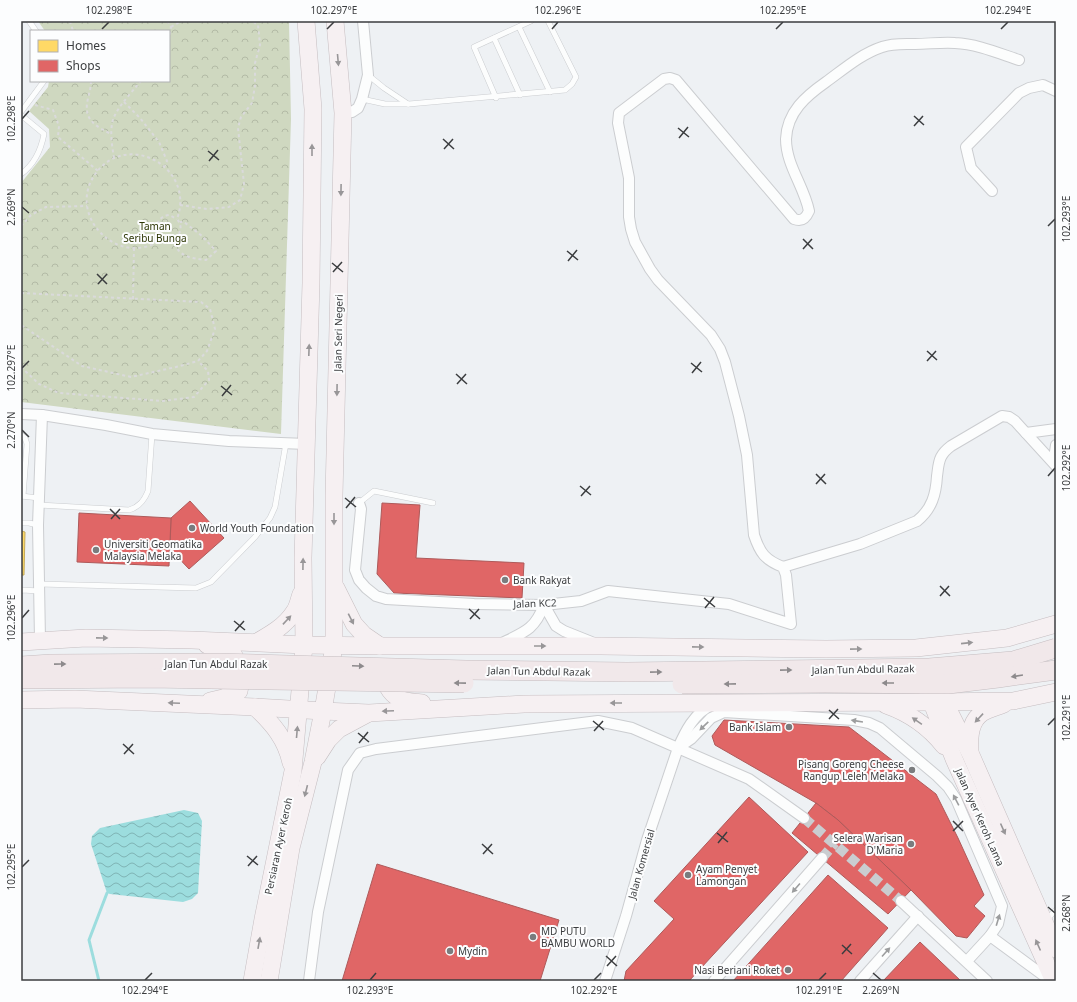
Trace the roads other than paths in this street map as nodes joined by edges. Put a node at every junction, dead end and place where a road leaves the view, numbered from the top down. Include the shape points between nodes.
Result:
1 (29, 21) edge
2 (306, 21) edge
3 (334, 21) edge
4 (363, 21) edge
5 (531, 21) edge
6 (548, 21) edge
7 (519, 27) junction
8 (35, 30) edge
9 (494, 38) junction
10 (1019, 60) dead end
11 (368, 75) junction
12 (43, 82) edge
13 (1056, 91) edge
14 (550, 92) junction
15 (520, 95) junction
16 (496, 98) junction
17 (362, 99) junction
18 (409, 104) junction
19 (343, 113) junction
20 (21, 114) edge
21 (21, 174) edge
22 (992, 191) dead end
23 (21, 414) edge
24 (42, 415) junction
25 (1056, 429) edge
26 (1026, 433) junction
27 (152, 434) junction
28 (21, 435) edge
29 (286, 443) junction
30 (307, 444) junction
31 (1056, 445) edge
32 (1056, 458) edge
33 (1056, 466) edge
34 (22, 496) edge
35 (39, 502) junction
36 (359, 503) joint
37 (433, 503) dead end
38 (21, 523) edge
39 (38, 525) junction
40 (783, 567) junction
41 (334, 584) junction
42 (303, 586) junction
43 (39, 587) junction
44 (21, 591) edge
45 (544, 604) junction
46 (1056, 624) edge
47 (40, 640) junction
48 (192, 640) junction
49 (21, 642) edge
50 (257, 642) junction
51 (304, 645) junction
52 (334, 646) junction
53 (380, 646) junction
54 (452, 646) junction
55 (496, 646) junction
56 (601, 646) junction
57 (922, 648) junction
58 (1056, 648) edge
59 (826, 649) junction
60 (21, 666) edge
61 (1056, 670) edge
62 (21, 679) edge
63 (1056, 692) edge
64 (21, 700) edge
65 (1013, 701) junction
66 (717, 702) junction
67 (839, 702) junction
68 (879, 702) junction
69 (938, 702) junction
70 (198, 704) junction
71 (255, 707) junction
72 (460, 707) junction
73 (298, 709) junction
74 (323, 712) junction
75 (369, 712) junction
76 (678, 748) junction
77 (970, 755) junction
78 (954, 759) junction
79 (313, 762) junction
80 (293, 771) junction
81 (804, 818) tunnel mouth
82 (822, 858) tunnel mouth
83 (901, 900) tunnel mouth
84 (1056, 910) edge
85 (918, 916) junction
86 (1044, 922) junction
87 (990, 936) junction
88 (1056, 950) edge
89 (967, 962) junction
90 (252, 981) edge
91 (269, 981) edge
92 (309, 981) edge
93 (604, 981) edge
94 (714, 981) edge
95 (860, 981) edge
96 (987, 981) edge
97 (1051, 981) edge
98 (1054, 981) edge

1 - 8 lane
30 -> 2 main road via 312,109
3 -> 19 main road, Jalan Seri Negeri
4 - 11 street
5 - 7 lane
6 - 14 lane via 576,77 565,90
7 - 9 lane
7 - 14 lane
9 - 15 lane
9 - 16 lane via 474,48
10 - 40 street via 982,48 955,43 894,44 883,46 857,60 812,91 791,117 786,138 787,152 809,210 804,219 798,220 794,219 676,80 664,79 619,113 618,123 629,178 630,223 635,242 658,280 711,335 720,349 729,376 747,455 754,535 758,548 765,557
11 - 17 street
11 - 18 lane
12 - 20 lane
13 - 22 street via 1043,85 1019,92 966,147 971,168
14 - 15 lane
15 - 16 lane
16 - 18 lane
17 - 18 lane via 385,104
17 - 19 street via 358,108
19 -> 41 main road, Jalan Seri Negeri
20 - 21 lane via 44,134 38,155
23 - 24 street
24 - 27 street
24 - 35 street
25 - 26 street
26 - 33 street
26 - 40 street via 1009,417 1002,416 951,446 941,456 933,499 924,515 911,524 860,544
27 - 29 street
27 - 35 lane via 148,491 145,499 134,509
28 - 34 lane via 27,444
29 - 30 street
29 - 43 lane via 275,507 270,518 255,538 211,582 196,588
42 -> 30 main road
31 - 32 street
34 - 35 lane
35 - 39 street
36 - 37 lane via 374,491
36 - 45 street, Jalan KC2 via 361,509 355,570 359,580 376,596 386,599 474,604
38 - 39 lane
39 - 43 street
40 - 45 street, Jalan KC2 via 792,624 729,604 608,591 581,601
41 - 52 main road, Jalan Seri Negeri
41 -> 53 main road via 354,624
50 -> 42 main road via 286,622 295,611
42 - 51 main road
43 - 44 lane
43 - 47 street
45 - 55 street via 539,618 531,628
45 - 56 street via 556,626
57 -> 46 main road via 1007,638
47 -> 48 main road
47 - 49 main road
48 - 50 main road
48 - 70 main road via 233,654 243,672 239,691
50 - 51 main road
51 - 52 main road
51 - 73 main road, Persiaran Ayer Keroh
52 - 53 main road
52 - 74 main road, Jalan Seri Negeri
53 - 54 main road
54 - 55 main road
54 - 72 main road via 399,653 388,661 384,676 389,690 401,700
55 -> 56 main road
56 -> 59 main road
59 -> 57 main road
57 - 69 main road, Jalan Ayer Keroh Lama
60 -> 58 highway, Jalan Tun Abdul Razak, bridge via 219,663 627,672 929,668 1013,661
59 - 67 main road via 847,665 853,676 850,688
61 -> 62 highway, Jalan Tun Abdul Razak, bridge via 948,684 518,684 149,678
63 - 65 main road
70 -> 64 main road via 75,699
65 - 69 main road
65 -> 77 main road via 982,713 974,723 969,737
66 - 67 main road
66 -> 72 main road
66 - 76 street, Jalan Komersial via 698,714
67 - 68 main road
68 - 69 main road
78 -> 68 main road via 930,730 899,710
69 - 77 main road, Jalan Ayer Keroh Lama
69 - 78 main road, Jalan Ayer Keroh Lama
70 - 71 main road
71 - 73 main road
71 - 80 main road via 281,735
72 -> 75 main road
73 - 74 main road
80 -> 73 main road, Persiaran Ayer Keroh
74 - 75 main road
74 - 79 main road, Persiaran Ayer Keroh
75 - 79 main road via 339,729
76 - 81 street via 749,779
87 -> 76 street via 998,924 1002,906 956,799 937,776 880,728 854,720 724,712 712,718
76 - 92 street via 632,728 598,721 360,753 348,770 346,778 318,912
76 - 93 street, Jalan Komersial
77 -> 86 main road, Jalan Ayer Keroh Lama
98 -> 78 main road, Jalan Ayer Keroh Lama
79 -> 91 main road, Persiaran Ayer Keroh via 291,848
90 -> 80 main road, Persiaran Ayer Keroh
82 -> 94 street
83 - 85 street
84 - 86 lane
85 - 89 street
95 -> 85 street
86 - 88 main road, Jalan Ayer Keroh Lama
87 - 89 street
87 - 97 street
89 - 96 street

